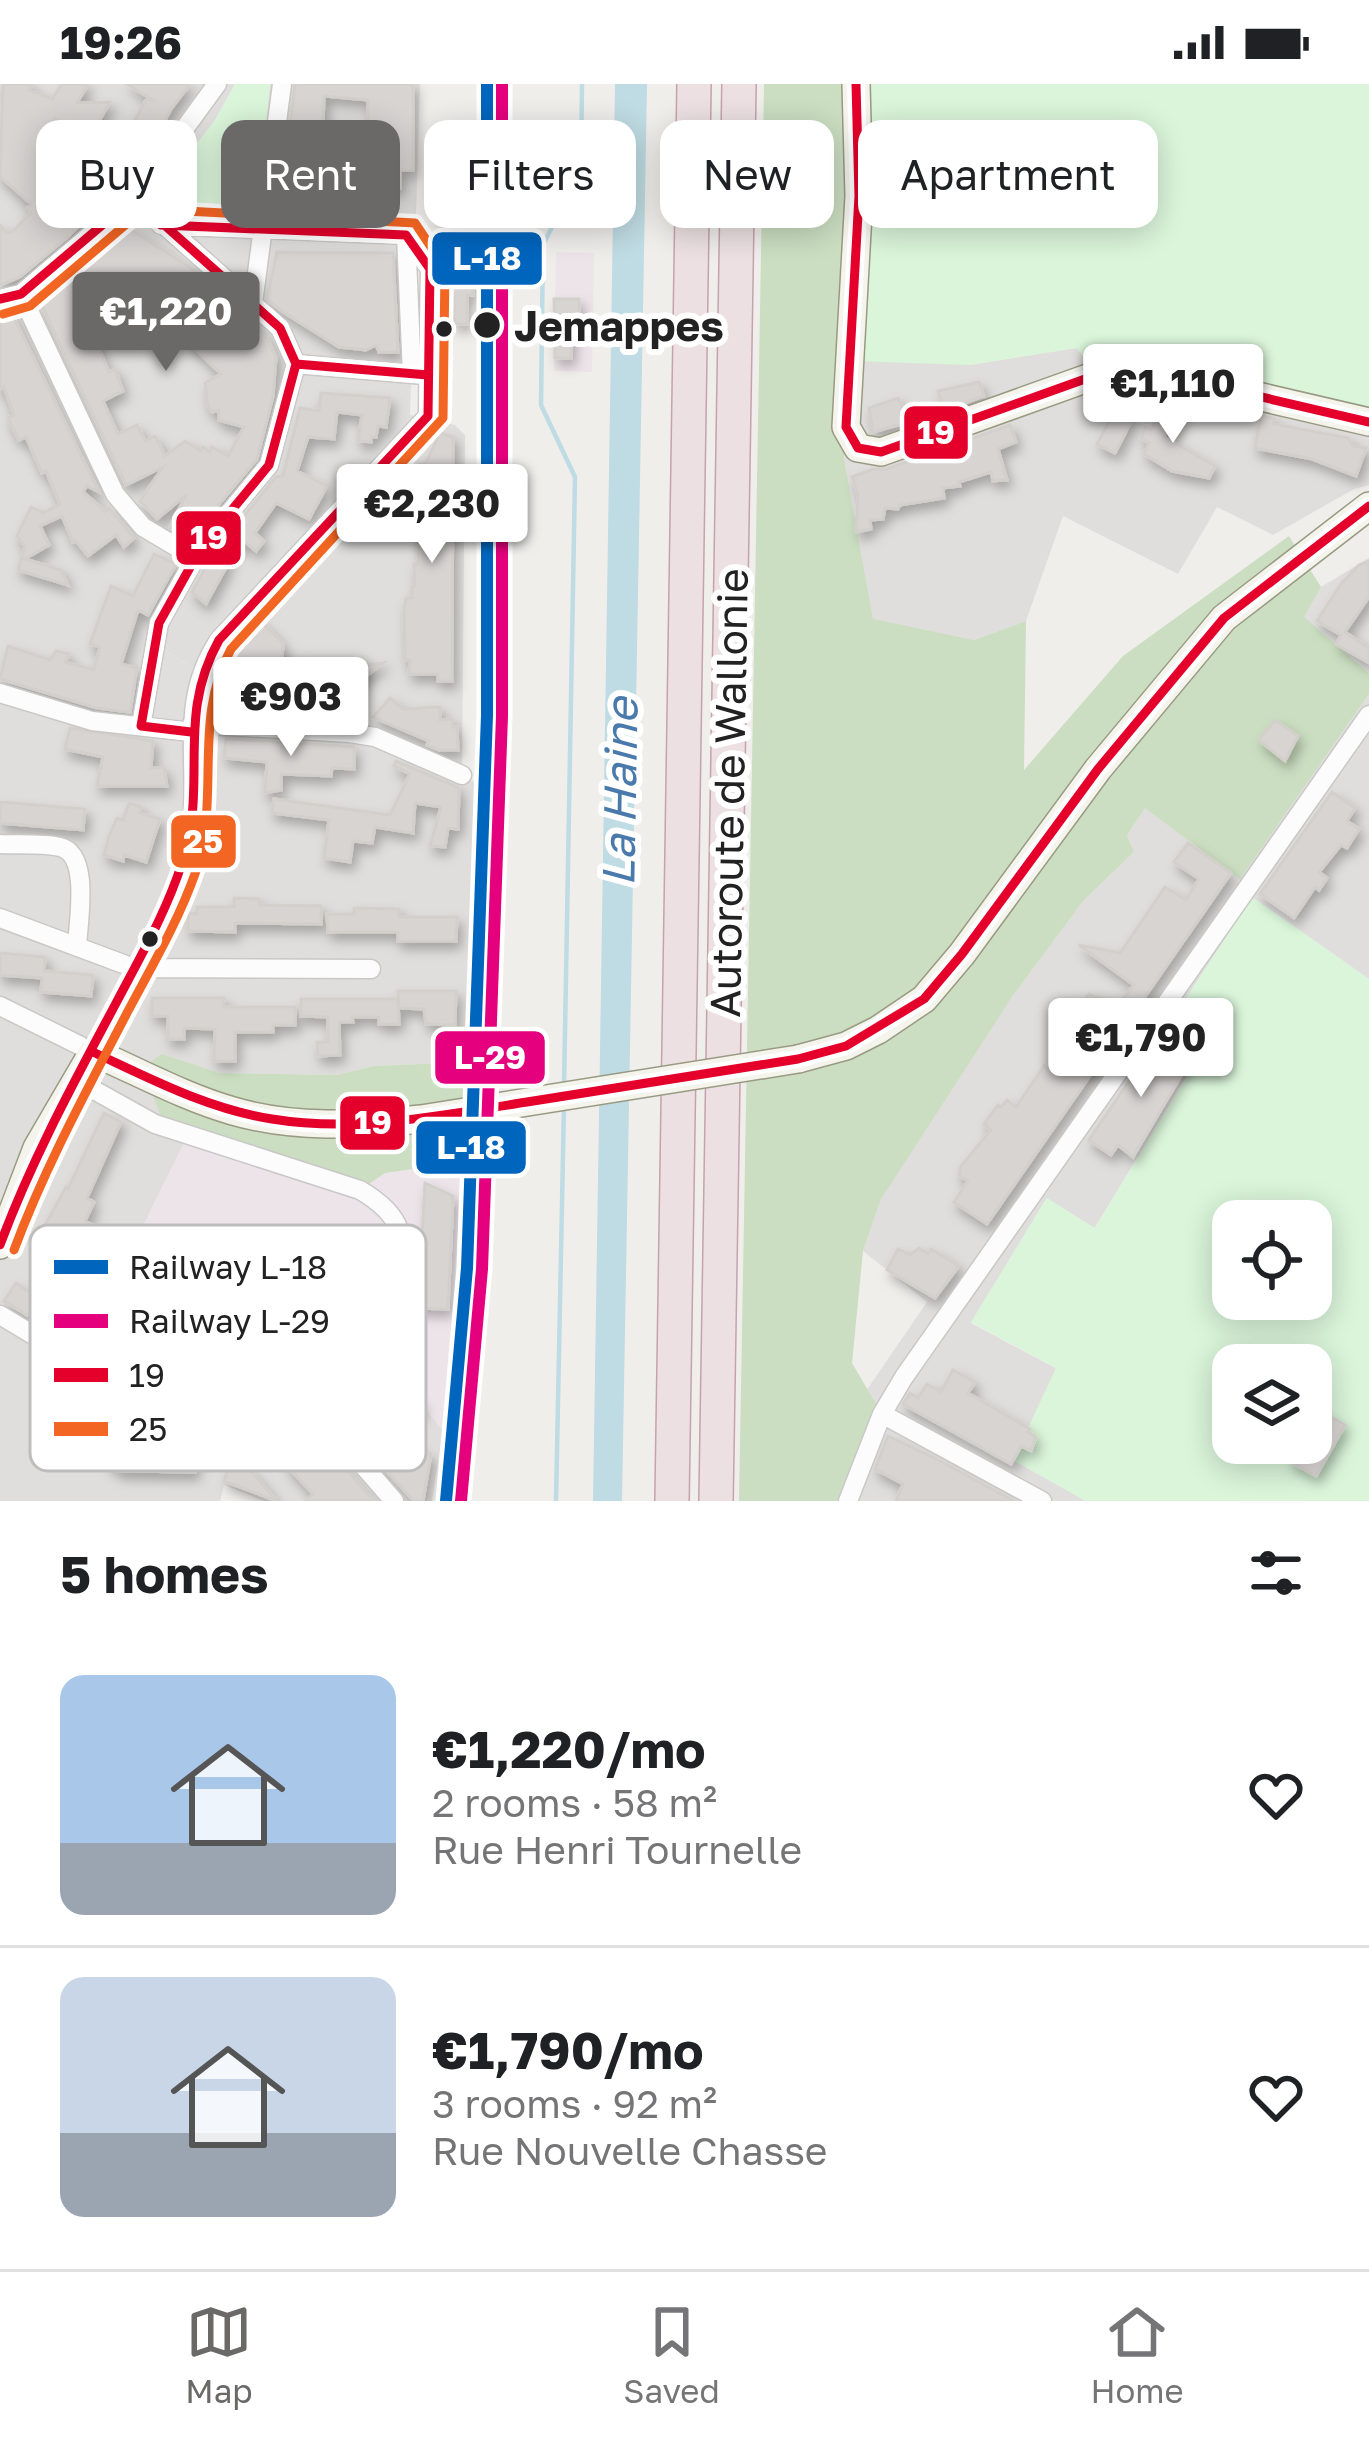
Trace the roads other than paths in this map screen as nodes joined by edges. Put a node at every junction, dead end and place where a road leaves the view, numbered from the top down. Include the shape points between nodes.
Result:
1 (217, 84) edge
2 (282, 84) edge
3 (694, 84) edge
4 (739, 84) edge
5 (856, 84) edge
6 (191, 120) edge
7 (197, 227) edge
8 (99, 228) edge
9 (165, 228) edge
10 (263, 232) junction
11 (21, 294) junction
12 (0, 298) edge
13 (253, 303) junction
14 (296, 364) junction
15 (420, 375) junction
16 (1369, 422) edge
17 (1369, 506) edge
18 (195, 558) junction
19 (0, 693) edge
20 (1369, 715) edge
21 (141, 726) junction
22 (192, 728) junction
23 (462, 775) dead end
24 (0, 844) edge
25 (0, 918) edge
26 (77, 947) junction
27 (134, 968) junction
28 (371, 969) dead end
29 (0, 1006) edge
30 (93, 1052) junction
31 (76, 1080) junction
32 (400, 1225) edge
33 (0, 1245) edge
34 (0, 1315) edge
35 (30, 1332) edge
36 (882, 1414) junction
37 (368, 1471) edge
38 (394, 1501) edge
39 (672, 1501) edge
40 (716, 1501) edge
41 (848, 1501) edge
42 (1042, 1501) edge

1 - 6 street
2 - 10 street
3 - 39 highway, Autoroute de Wallonie
4 - 40 highway, Autoroute de Wallonie
5 - 16 street via 859,196 846,427 858,448 880,452 1125,370
7 - 10 street
8 - 11 street
9 - 13 street
10 - 13 street
10 - 15 street via 406,235 430,268
11 - 12 street
11 - 18 street via 115,494 143,527
13 - 14 street via 280,328
14 - 15 street
14 - 18 street via 268,465
15 - 22 street via 428,416 219,640 195,687
17 - 30 street, bridge via 1224,618 1097,769 962,954 923,999 862,1038 798,1059 350,1125 276,1120 194,1098
18 - 21 street via 159,623
19 - 21 street via 92,721
20 - 36 street
21 - 22 street
22 - 23 street via 375,737
22 - 27 street via 194,819 185,860
24 - 26 street via 65,848 76,857
25 - 26 street
26 - 27 street
27 - 28 street
27 - 30 street
29 - 30 street
30 - 31 street
31 - 32 street via 154,1124 360,1190
31 - 33 street via 38,1148
34 - 35 street
36 - 41 street
36 - 42 street
37 - 38 street

